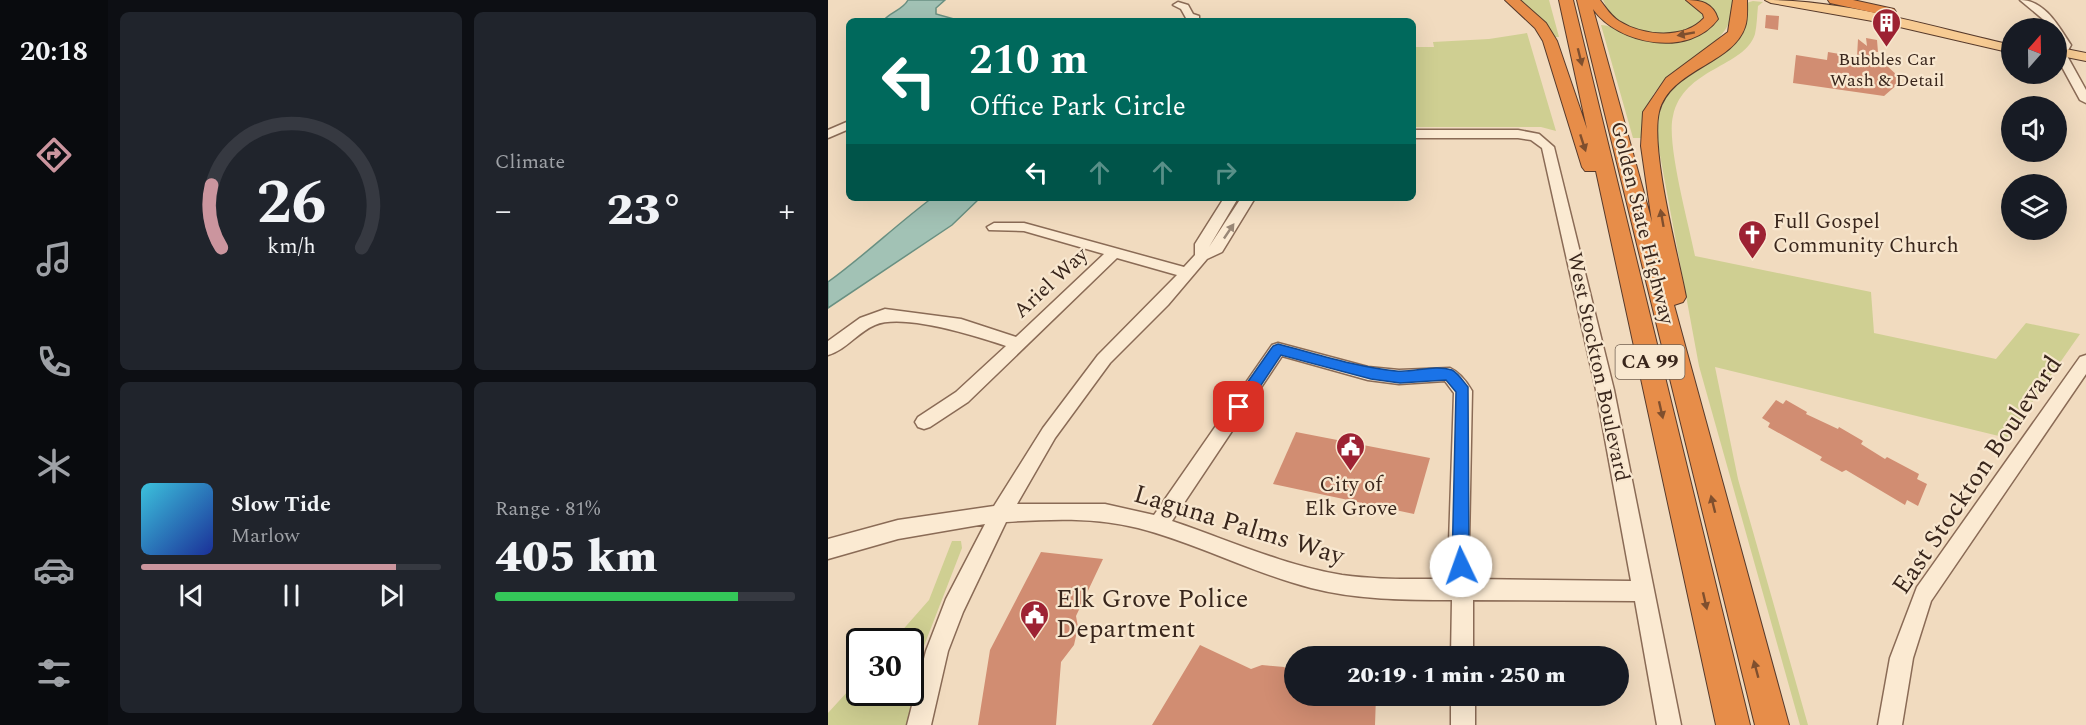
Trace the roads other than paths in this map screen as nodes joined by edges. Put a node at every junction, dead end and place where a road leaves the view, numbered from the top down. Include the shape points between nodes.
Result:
1 (1512, 0) edge
2 (1566, 0) edge
3 (1584, 0) edge
4 (1593, 0) edge
5 (1693, 0) edge
6 (1740, 0) edge
7 (1771, 0) edge
8 (1817, 0) edge
9 (1835, 0) edge
10 (2014, 0) edge
11 (2025, 0) edge
12 (1184, 2) edge
13 (1889, 12) junction
14 (1190, 18) edge
15 (2038, 18) edge
16 (2046, 18) edge
17 (2001, 37) edge
18 (2001, 46) edge
19 (2067, 55) edge
20 (2067, 57) edge
21 (2086, 57) edge
22 (2086, 64) edge
23 (2067, 68) edge
24 (2086, 100) edge
25 (846, 126) edge
26 (828, 134) edge
27 (1416, 134) edge
28 (1229, 201) edge
29 (1246, 201) edge
30 (994, 228) dead end
31 (1114, 253) junction
32 (1202, 256) junction
33 (1188, 273) junction
34 (1640, 320) junction
35 (1017, 343) junction
36 (828, 350) edge
37 (2086, 361) edge
38 (1681, 379) junction
39 (924, 422) dead end
40 (1000, 514) junction
41 (1158, 525) junction
42 (828, 549) edge
43 (1463, 588) junction
44 (1643, 591) junction
45 (1462, 646) edge
46 (1463, 706) edge
47 (918, 725) edge
48 (1464, 725) edge
49 (1669, 725) edge
50 (1733, 725) edge
51 (1772, 725) edge
52 (1890, 725) edge

1 -> 34 highway via 1541,26 1550,41
2 -> 34 highway, Golden State Highway / CA 99
3 - 38 highway, Golden State Highway / CA 99
5 -> 4 highway via 1709,12 1711,19 1706,27 1681,36 1663,37 1613,24
38 -> 6 highway via 1684,354 1650,148 1649,121 1667,86 1732,37 1738,28
7 - 18 main road via 1894,21
8 - 13 main road
9 - 13 highway
10 - 15 street
11 - 16 street
12 - 14 street
13 - 17 main road
19 - 21 main road
20 - 22 main road
23 - 24 street
25 - 26 street
27 - 44 street, West Stockton Boulevard via 1518,134 1535,137 1548,147 1605,390
28 - 32 street via 1202,244
32 -> 29 street via 1217,249
30 - 31 street via 1024,227
31 - 33 street
31 - 35 street, Ariel Way
32 - 33 street
33 - 40 street via 1104,359 1075,395
34 -> 50 highway, Golden State Highway / CA 99
35 - 36 street via 961,325 885,315 866,322
35 - 39 street, Ariel Way via 962,397
37 - 52 street, East Stockton Boulevard via 1924,594 1901,658
51 -> 38 highway, Golden State Highway / CA 99
40 - 41 street, Laguna Palms Way via 1100,513
40 - 42 street, Laguna Palms Way via 898,528
40 - 47 street via 954,607 937,651
41 - 43 street, Laguna Palms Way via 1276,570 1332,585 1373,589
41 - 43 street via 1278,349 1371,374 1450,375 1463,391 1459,543
43 - 44 street, Laguna Palms Way
43 - 45 street
44 - 49 street, West Stockton Boulevard
46 - 48 street

